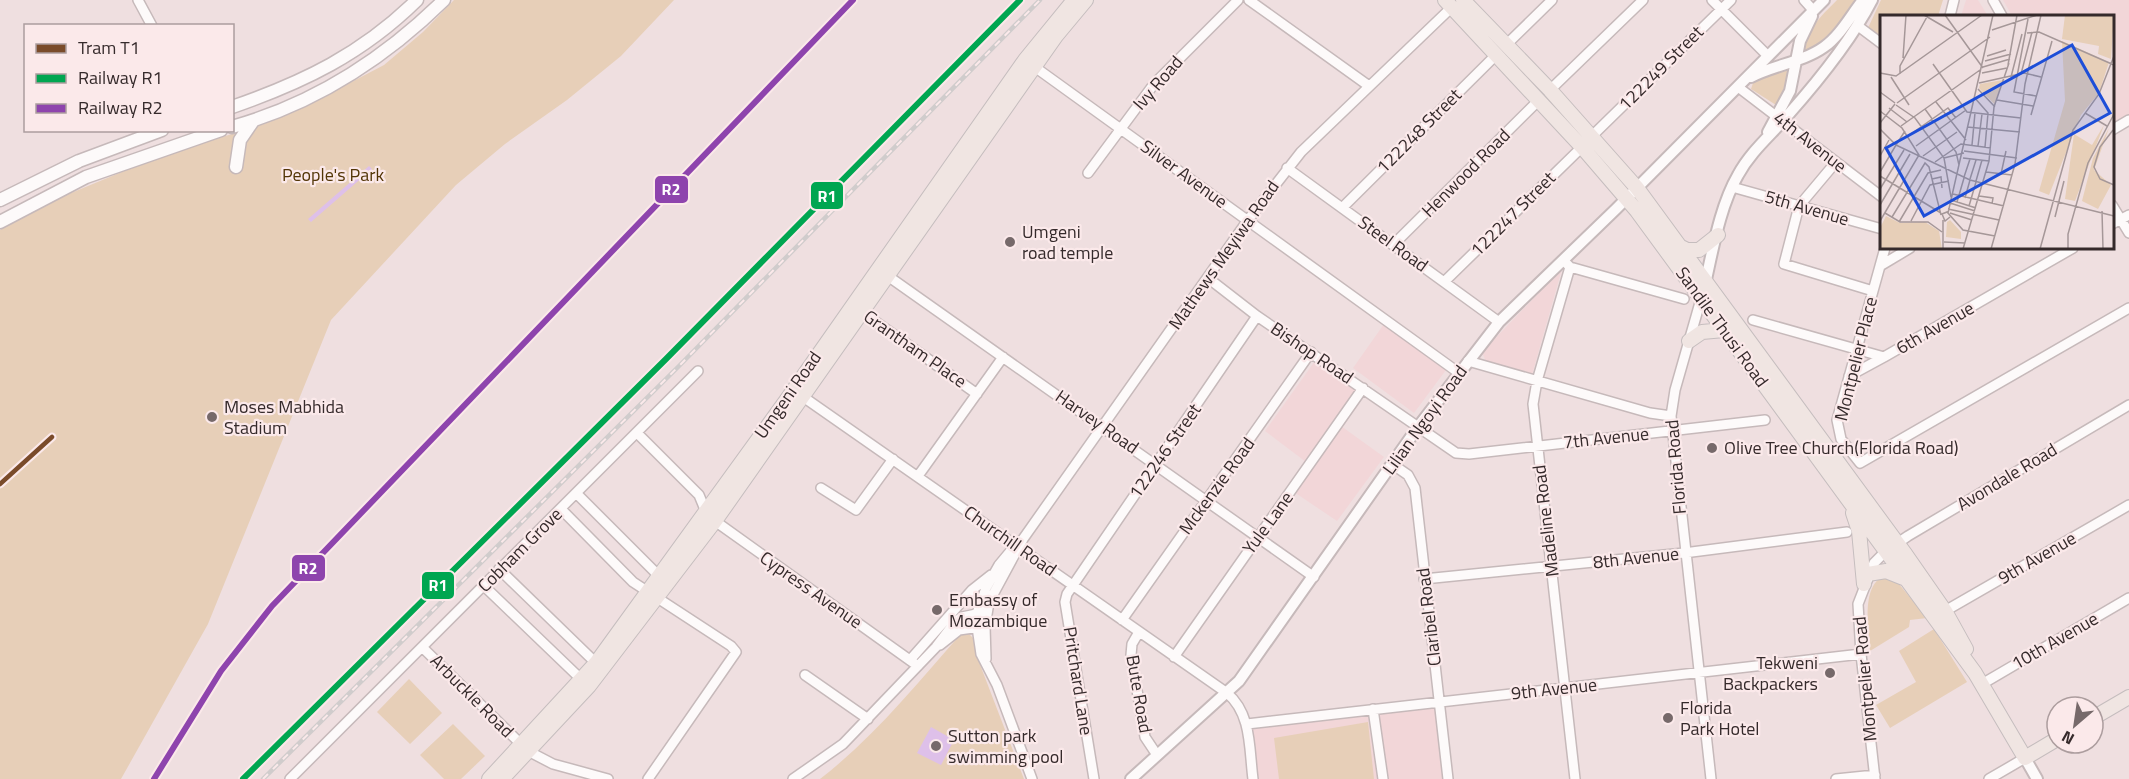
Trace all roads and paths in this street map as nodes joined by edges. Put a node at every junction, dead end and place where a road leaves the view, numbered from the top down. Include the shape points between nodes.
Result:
1 (138, 0) edge
2 (417, 0) edge
3 (444, 0) edge
4 (1074, 0) edge
5 (1086, 0) edge
6 (1238, 0) edge
7 (1249, 0) edge
8 (1552, 0) edge
9 (1643, 0) edge
10 (1712, 0) edge
11 (1731, 0) edge
12 (1804, 0) edge
13 (1863, 0) edge
14 (1872, 0) edge
15 (1954, 0) edge
16 (1993, 0) edge
17 (1455, 2) edge
18 (1819, 5) edge
19 (1721, 9) junction
20 (1950, 15) edge
21 (2001, 15) edge
22 (151, 24) edge
23 (1858, 26) junction
24 (1880, 43) edge
25 (1501, 50) junction
26 (1767, 55) junction
27 (1797, 59) junction
28 (1030, 63) junction
29 (1740, 84) junction
30 (1369, 86) junction
31 (1550, 90) junction
32 (1539, 100) junction
33 (234, 106) edge
34 (1779, 118) junction
35 (2129, 120) edge
36 (253, 121) junction
37 (234, 126) edge
38 (1121, 129) junction
39 (2114, 129) edge
40 (142, 132) edge
41 (156, 132) edge
42 (213, 132) edge
43 (1587, 142) junction
44 (117, 145) junction
45 (1836, 162) junction
46 (236, 167) dead end
47 (1287, 168) junction
48 (1088, 173) dead end
49 (1732, 187) junction
50 (1632, 193) junction
51 (1880, 196) edge
52 (0, 200) edge
53 (1799, 206) junction
54 (1342, 208) junction
55 (1248, 220) junction
56 (2121, 220) edge
57 (0, 222) edge
58 (1880, 229) edge
59 (2129, 233) edge
60 (1718, 235) junction
61 (1394, 245) junction
62 (1679, 246) junction
63 (1885, 249) edge
64 (1908, 249) edge
65 (2071, 249) edge
66 (1567, 264) junction
67 (1880, 267) junction
68 (883, 272) junction
69 (1208, 278) junction
70 (1444, 282) junction
71 (1705, 282) junction
72 (1873, 291) junction
73 (1684, 299) dead end
74 (1701, 299) junction
75 (2129, 308) edge
76 (857, 309) junction
77 (1257, 316) junction
78 (1753, 320) dead end
79 (1499, 322) junction
80 (1724, 330) junction
81 (1689, 341) junction
82 (1857, 349) junction
83 (1311, 352) junction
84 (1003, 357) junction
85 (1884, 357) junction
86 (1468, 361) junction
87 (698, 371) dead end
88 (1459, 373) junction
89 (1848, 376) junction
90 (1537, 381) junction
91 (1363, 388) junction
92 (798, 394) junction
93 (977, 394) junction
94 (2129, 405) edge
95 (1671, 416) junction
96 (1765, 420) dead end
97 (1103, 426) junction
98 (1418, 427) junction
99 (1671, 431) junction
100 (638, 433) junction
101 (1537, 446) junction
102 (893, 459) junction
103 (1157, 464) junction
104 (1392, 465) junction
105 (918, 477) junction
106 (821, 488) dead end
107 (1842, 489) junction
108 (577, 494) junction
109 (1207, 500) junction
110 (2129, 505) edge
111 (561, 509) junction
112 (711, 516) junction
113 (1847, 532) dead end
114 (618, 535) junction
115 (1258, 537) junction
116 (1019, 544) junction
117 (1892, 547) junction
118 (603, 549) junction
119 (1684, 552) junction
120 (1552, 567) junction
121 (499, 569) junction
122 (993, 574) junction
123 (1314, 577) junction
124 (663, 579) junction
125 (1424, 579) junction
126 (1866, 579) junction
127 (1910, 582) junction
128 (1071, 584) junction
129 (484, 586) junction
130 (652, 594) junction
131 (2129, 598) edge
132 (1945, 611) junction
133 (982, 614) junction
134 (545, 615) junction
135 (1122, 620) junction
136 (981, 627) junction
137 (531, 630) junction
138 (1139, 632) junction
139 (936, 647) junction
140 (423, 648) junction
141 (1861, 654) junction
142 (1174, 657) junction
143 (910, 660) junction
144 (599, 666) junction
145 (918, 666) junction
146 (1698, 673) junction
147 (805, 675) dead end
148 (1979, 679) junction
149 (586, 683) junction
150 (1565, 687) junction
151 (1227, 693) junction
152 (2129, 697) edge
153 (1439, 701) junction
154 (1372, 709) junction
155 (2105, 711) edge
156 (868, 719) junction
157 (1247, 724) junction
158 (2045, 746) edge
159 (525, 747) junction
160 (1157, 755) junction
161 (2025, 758) junction
162 (580, 776) edge
163 (1875, 777) edge
164 (290, 779) edge
165 (489, 779) edge
166 (502, 779) edge
167 (608, 779) edge
168 (648, 779) edge
169 (793, 779) edge
170 (1032, 779) edge
171 (1094, 779) edge
172 (1131, 779) edge
173 (1253, 779) edge
174 (1383, 779) edge
175 (1448, 779) edge
176 (1575, 779) edge
177 (1711, 779) edge
178 (1836, 779) edge
179 (1989, 779) edge
180 (2037, 779) edge

1 - 22 street
2 - 33 main road via 368,42 328,67
3 - 36 main road via 391,49 355,73 310,98
4 - 28 main road, Umgeni Road
5 - 28 main road, Umgeni Road
6 - 38 street, Ivy Road via 1154,84
7 - 30 street
8 - 25 street, 122248 Street
9 - 31 street
10 - 19 street
11 - 19 street, 122249 Street
12 - 18 street
13 - 27 street, Lilian Ngoyi Road via 1827,46
14 - 23 street, Florida Road
15 - 20 street
16 - 21 street
17 - 25 main road, Sandile Thusi Road
17 - 30 street, Mathews Meyiwa Road
18 - 26 street, Lilian Ngoyi Road
18 - 27 street, Florida Road via 1803,33
19 - 26 street
19 - 43 street, 122249 Street
23 - 24 street
23 - 34 street, Florida Road
25 - 31 main road, Sandile Thusi Road
25 - 32 main road, Sandile Thusi Road
25 - 54 street, 122248 Street
26 - 29 street, Lilian Ngoyi Road
27 - 29 street, Lilian Ngoyi Road via 1775,65
27 - 34 street, Florida Road
28 - 38 street, Silver Avenue
28 - 68 main road, Umgeni Road
29 - 34 street, 4th Avenue
29 - 50 street, Lilian Ngoyi Road
30 - 47 street, Mathews Meyiwa Road
31 - 43 main road, Sandile Thusi Road
32 - 43 main road, Sandile Thusi Road
32 - 61 street, Henwood Road
34 - 45 street, 4th Avenue
34 - 49 street, Florida Road
35 - 39 street
36 - 37 main road
36 - 46 main road via 240,140
38 - 48 street, Ivy Road
38 - 55 street, Silver Avenue
40 - 44 main road
41 - 44 main road
42 - 57 main road via 86,177
43 - 50 main road, Sandile Thusi Road
43 - 70 street, 122247 Street
44 - 52 main road
45 - 51 street, 4th Avenue
45 - 53 street
47 - 54 street, Steel Road
47 - 55 street, Mathews Meyiwa Road
49 - 53 street, 5th Avenue
49 - 60 street, Florida Road
50 - 62 main road, Sandile Thusi Road
50 - 66 street, Lilian Ngoyi Road
50 - 74 main road, Sandile Thusi Road
53 - 58 street, 5th Avenue
53 - 72 street via 1784,265
54 - 61 street, Steel Road
55 - 69 street, Mathews Meyiwa Road
55 - 88 street, Silver Avenue
56 - 59 street
60 - 62 main road via 1699,250
60 - 71 street, Florida Road
61 - 70 street, Steel Road
62 - 71 main road, Sandile Thusi Road
63 - 67 street, Montpelier Place
64 - 67 street
65 - 85 street, 6th Avenue
66 - 73 street
66 - 79 street, Lilian Ngoyi Road
66 - 90 street, Madeline Road
67 - 72 street, Montpelier Place
68 - 76 main road, Umgeni Road
68 - 84 street, Harvey Road
69 - 77 street, Bishop Road
69 - 97 street, Mathews Meyiwa Road
70 - 79 street, Steel Road
71 - 74 street, Florida Road
71 - 117 main road, Sandile Thusi Road via 1843,472
72 - 82 street, Montpelier Place
74 - 80 main road, Sandile Thusi Road
74 - 81 street, Florida Road
75 - 89 street, Montpelier Place via 1860,463 1845,446 1838,430 1839,408
76 - 92 main road, Umgeni Road
76 - 93 street, Grantham Place
77 - 83 street, Bishop Road
77 - 103 street, 122246 Street
78 - 82 street, 6th Avenue
79 - 86 street, Lilian Ngoyi Road
80 - 81 main road via 1702,332
80 - 107 main road, Sandile Thusi Road
81 - 95 street, Florida Road
82 - 85 street, 6th Avenue
82 - 89 street, Montpelier Place
83 - 91 street, Bishop Road
83 - 109 street, Mckenzie Road
84 - 93 street
84 - 97 street, Harvey Road
85 - 89 street
86 - 88 street, Lilian Ngoyi Road
86 - 90 street
87 - 100 street, Cobham Grove
88 - 98 street, Lilian Ngoyi Road
90 - 95 street
90 - 101 street, Madeline Road via 1533,404
91 - 98 street, Bishop Road
91 - 115 street, Yule Lane
92 - 102 street, Churchill Road
92 - 112 main road, Umgeni Road
93 - 105 street
94 - 117 street, Avondale Road
95 - 99 street, Florida Road
96 - 99 street, 7th Avenue
97 - 103 street, Harvey Road
97 - 116 street, Mathews Meyiwa Road
98 - 101 street, 7th Avenue via 1456,453
98 - 104 street, Lilian Ngoyi Road
99 - 101 street, 7th Avenue
99 - 119 street, Florida Road
100 - 108 street, Cobham Grove
100 - 112 street via 699,495
101 - 120 street, Madeline Road
102 - 105 street, Churchill Road
102 - 106 street via 856,510
103 - 109 street, Harvey Road
103 - 128 street, 122246 Street
104 - 123 street, Lilian Ngoyi Road
104 - 125 street, Claribel Road via 1408,475 1415,488
105 - 116 street, Churchill Road
107 - 117 main road, Sandile Thusi Road
107 - 126 main road via 1859,531
108 - 111 street, Cobham Grove
108 - 114 street
109 - 115 street, Harvey Road
109 - 135 street, Mckenzie Road
110 - 132 street, 9th Avenue
111 - 118 street
111 - 121 street, Cobham Grove
112 - 124 main road, Umgeni Road
112 - 143 street, Cypress Avenue
113 - 119 street, 8th Avenue
114 - 118 street
114 - 124 street
115 - 123 street, Harvey Road
115 - 142 street, Yule Lane
116 - 122 street, Mathews Meyiwa Road
116 - 128 street, Churchill Road
116 - 133 street, Mathews Meyiwa Road
117 - 126 street, Montpelier Road
117 - 127 main road, Sandile Thusi Road
117 - 132 main road, Sandile Thusi Road
118 - 130 street via 633,582
119 - 120 street, 8th Avenue
119 - 146 street, Florida Road
120 - 125 street, 8th Avenue
120 - 150 street, Madeline Road
121 - 129 street, Cobham Grove
121 - 134 street
122 - 133 street, Mathews Meyiwa Road
122 - 143 street via 972,590
123 - 151 street, Lilian Ngoyi Road
124 - 130 main road, Umgeni Road
125 - 153 street, Claribel Road
126 - 127 main road via 1886,571
126 - 141 street, Montpelier Road via 1858,604
127 - 148 main road, Sandile Thusi Road
128 - 135 street, Churchill Road
128 - 171 street, Pritchard Lane via 1065,602
129 - 137 street
129 - 140 street, Cobham Grove
130 - 144 main road, Umgeni Road
130 - 168 street via 736,652
131 - 148 street, 10th Avenue
132 - 148 main road, Sandile Thusi Road
133 - 136 street
133 - 139 street via 962,616
134 - 137 street
134 - 144 street
135 - 138 street, Churchill Road
136 - 139 street via 959,630
136 - 170 street via 986,659
137 - 149 street
138 - 142 street, Churchill Road
138 - 160 street, Bute Road via 1131,655 1145,737
139 - 145 street
140 - 159 street, Arbuckle Road
140 - 164 street, Cobham Grove
141 - 146 street, 9th Avenue
141 - 163 street, Montpelier Road
142 - 151 street, Churchill Road
143 - 145 street, Cypress Avenue
144 - 149 main road, Umgeni Road
145 - 156 street
146 - 150 street, 9th Avenue
146 - 177 street, Florida Road
147 - 156 street
148 - 161 main road, Sandile Thusi Road
149 - 159 main road, Umgeni Road
150 - 153 street, 9th Avenue
150 - 176 street, Madeline Road
151 - 157 street, Churchill Road via 1240,706
151 - 160 street, Lilian Ngoyi Road
152 - 155 main road
153 - 154 street, 9th Avenue
153 - 175 street, Claribel Road
154 - 157 street, 9th Avenue
154 - 174 street
156 - 169 street via 843,744
157 - 173 street
158 - 161 main road
159 - 162 street, Arbuckle Road
159 - 165 main road, Umgeni Road
159 - 166 main road, Umgeni Road
160 - 172 street, Lilian Ngoyi Road
161 - 179 street
161 - 180 street, Sandile Thusi Road
162 - 167 street, Arbuckle Road
163 - 178 street

